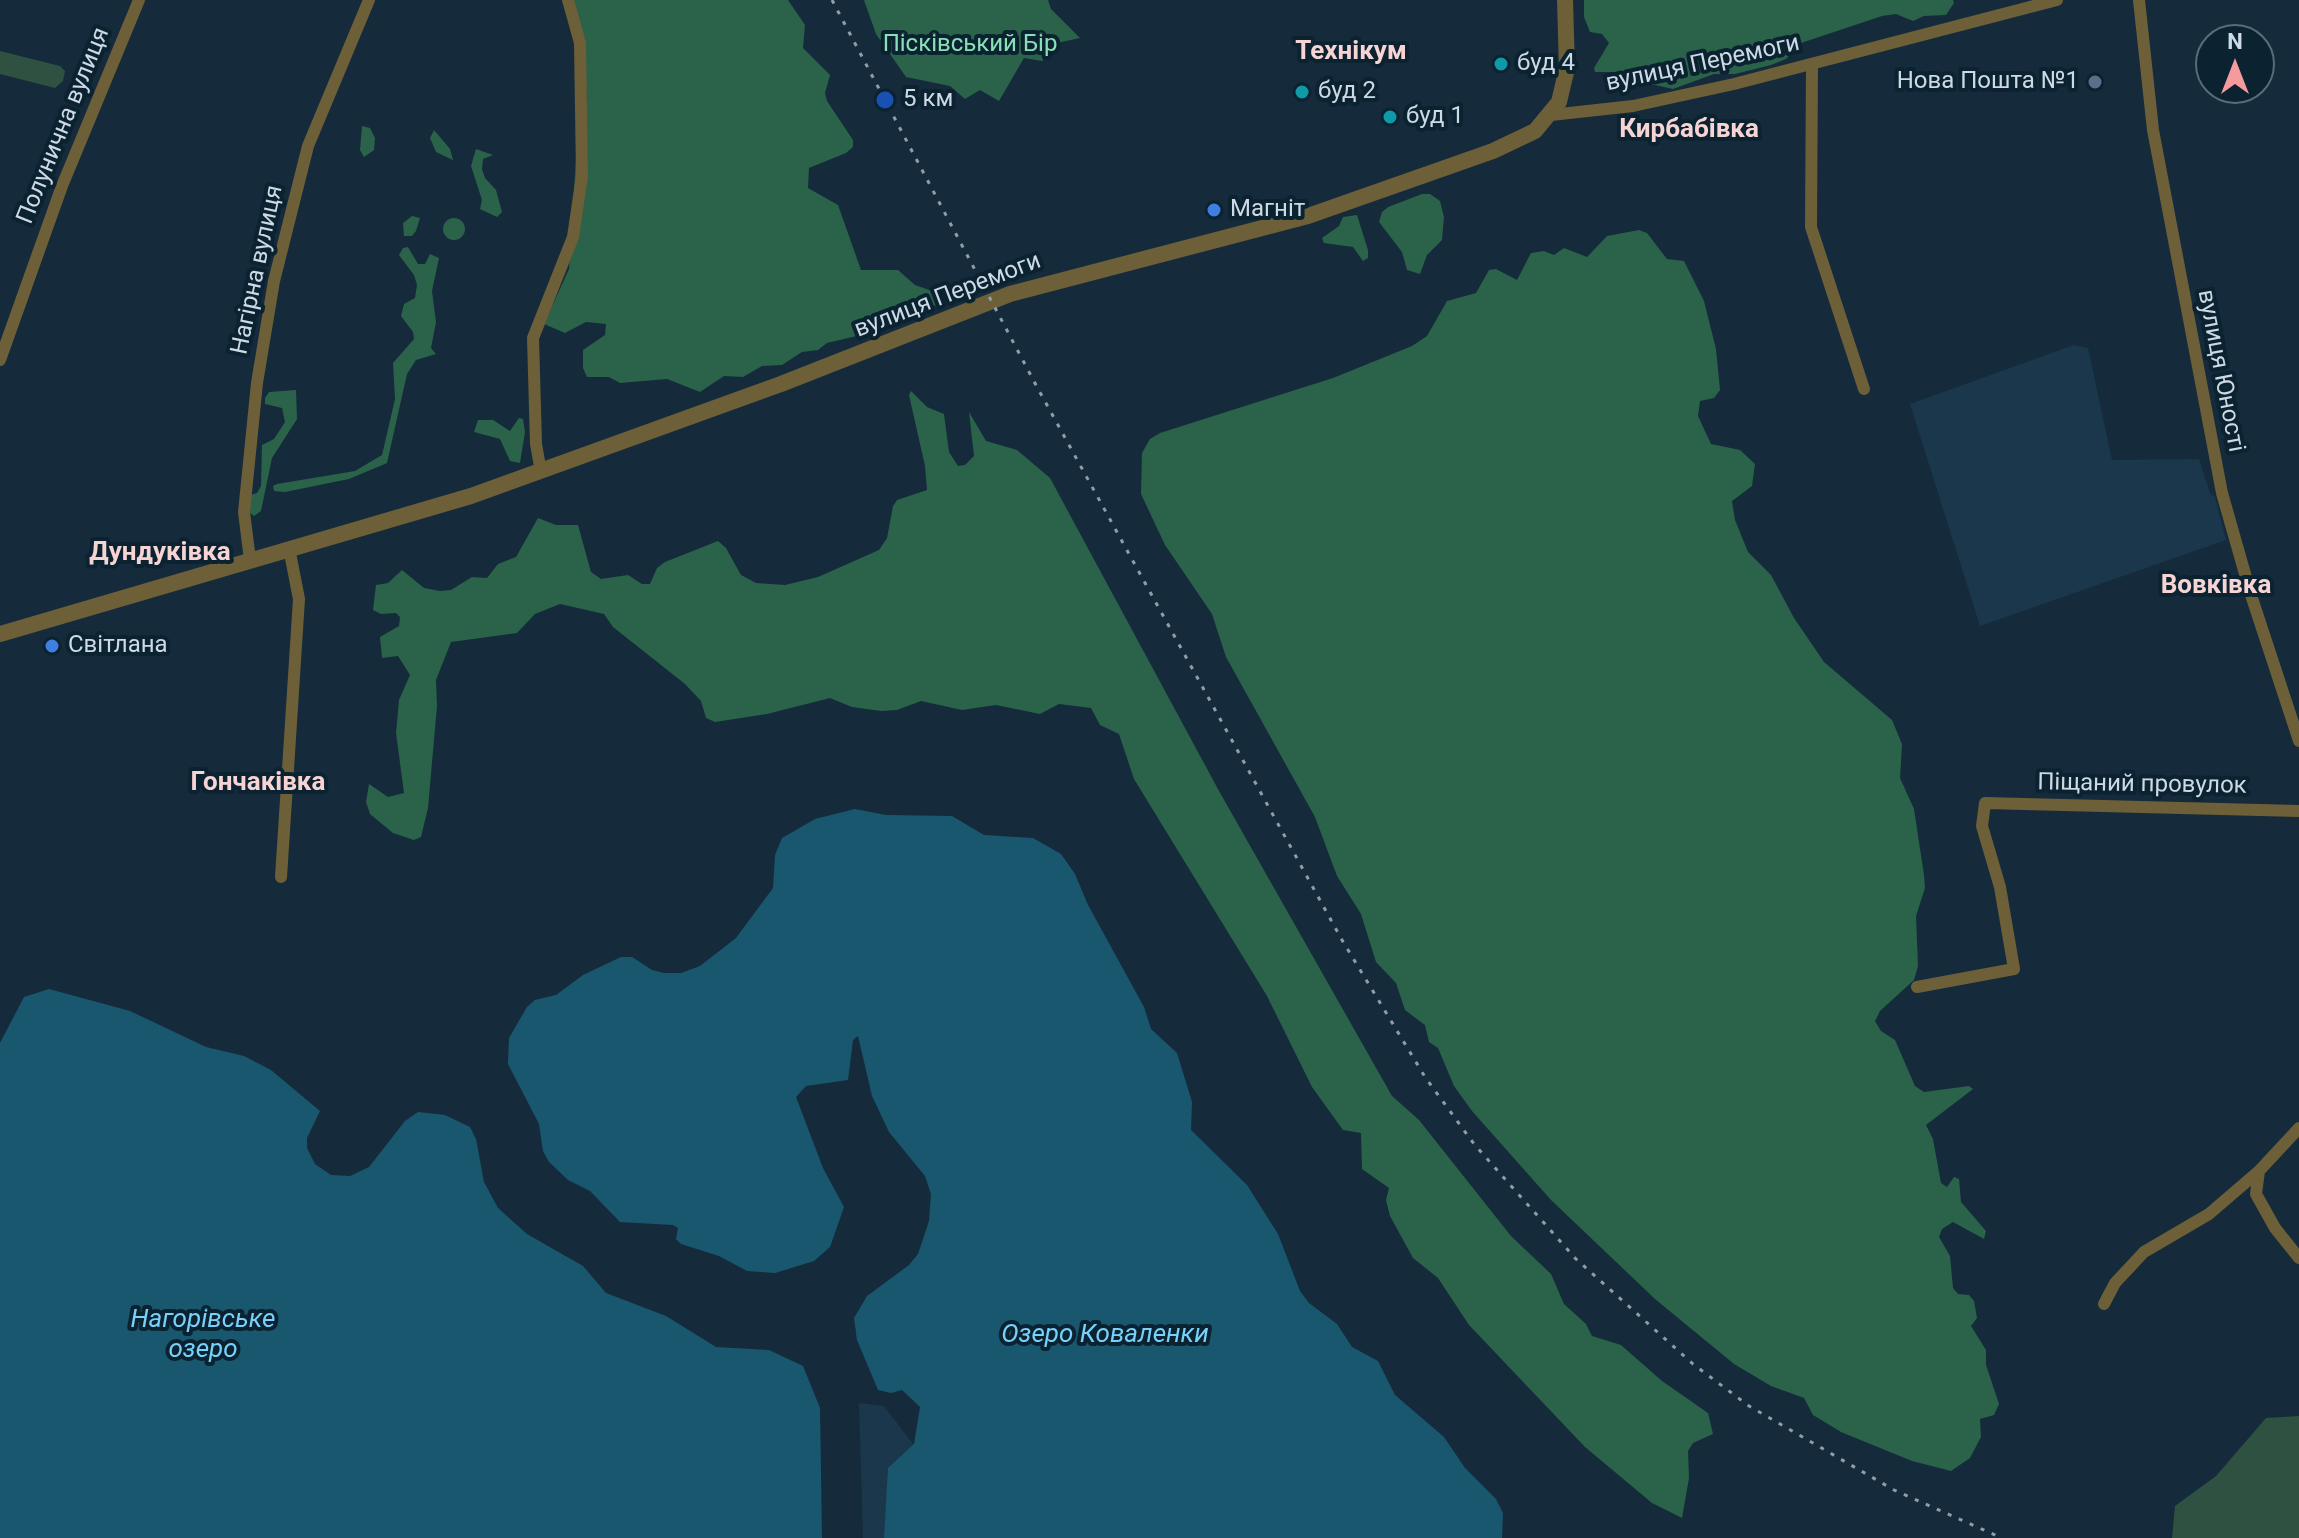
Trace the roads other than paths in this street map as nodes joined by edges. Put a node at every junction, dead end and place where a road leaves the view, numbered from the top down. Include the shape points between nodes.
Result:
1 (139, 0) edge
2 (369, 0) edge
3 (568, 0) edge
4 (1565, 0) edge
5 (2057, 0) edge
6 (2139, 0) edge
7 (1812, 65) junction
8 (1551, 115) junction
9 (0, 360) edge
10 (1864, 389) dead end
11 (541, 472) junction
12 (289, 548) junction
13 (250, 560) junction
14 (0, 634) edge
15 (2299, 741) edge
16 (2299, 811) edge
17 (281, 877) dead end
18 (1917, 987) dead end
19 (2299, 1128) edge
20 (2259, 1171) junction
21 (2299, 1258) edge
22 (2104, 1304) dead end

1 - 9 street, Полунична вулиця via 62,186
2 - 13 street, Нагірна вулиця via 308,146 274,281 244,512
3 - 11 street via 580,43 582,176 573,237 533,338
4 - 8 street via 1566,75
5 - 7 street, вулиця Перемоги
6 - 15 street, вулиця Юності via 2153,130 2221,485
7 - 8 street, вулиця Перемоги via 1633,106
7 - 10 street via 1811,227
8 - 11 street, вулиця Перемоги via 1515,142 1450,167 1296,219 1010,294
11 - 12 street, вулиця Перемоги
12 - 13 street, вулиця Перемоги
12 - 17 street via 299,599
13 - 14 street, вулиця Перемоги
16 - 18 street, Піщаний провулок via 1985,803 1982,826 2000,887 2014,969
19 - 20 street
20 - 21 street via 2256,1194
20 - 22 street via 2202,1220 2144,1252 2115,1283

